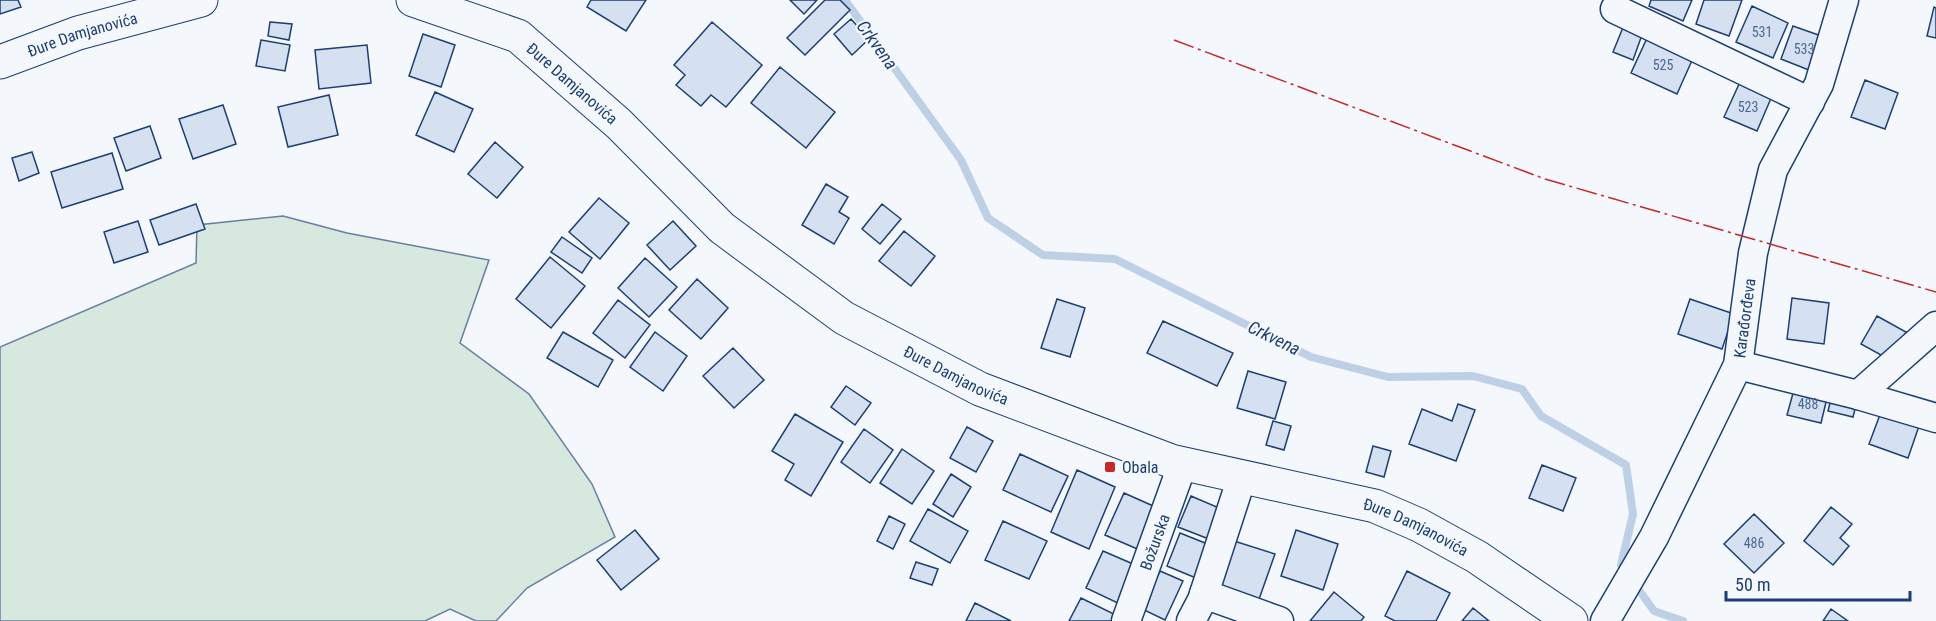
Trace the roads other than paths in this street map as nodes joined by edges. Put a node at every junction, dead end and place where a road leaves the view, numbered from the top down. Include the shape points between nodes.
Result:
1 (201, 0) edge
2 (413, 0) edge
3 (1844, 0) edge
4 (1615, 9) dead end
5 (0, 62) edge
6 (1810, 102) junction
7 (1936, 326) edge
8 (1738, 365) junction
9 (1858, 395) junction
10 (1936, 418) edge
11 (1183, 463) junction
12 (1242, 477) junction
13 (1204, 594) junction
14 (1611, 612) edge
15 (1126, 621) edge
16 (1191, 621) edge
17 (1279, 621) edge
18 (1571, 621) edge

1 - 5 main road, Đure Damjanovića via 78,33
2 - 11 main road, Đure Damjanovića via 518,36 619,124 722,228 844,318 980,389
3 - 6 street, Karađorđeva
4 - 6 street
6 - 8 street, Karađorđeva via 1773,170 1753,253
7 - 9 street
8 - 9 street
8 - 14 street, Karađorđeva via 1654,537
9 - 10 street
11 - 12 main road, Đure Damjanovića
11 - 15 street, Božurska
12 - 13 street
12 - 18 main road, Đure Damjanovića via 1375,506 1419,525 1477,557
13 - 16 street
13 - 17 street

